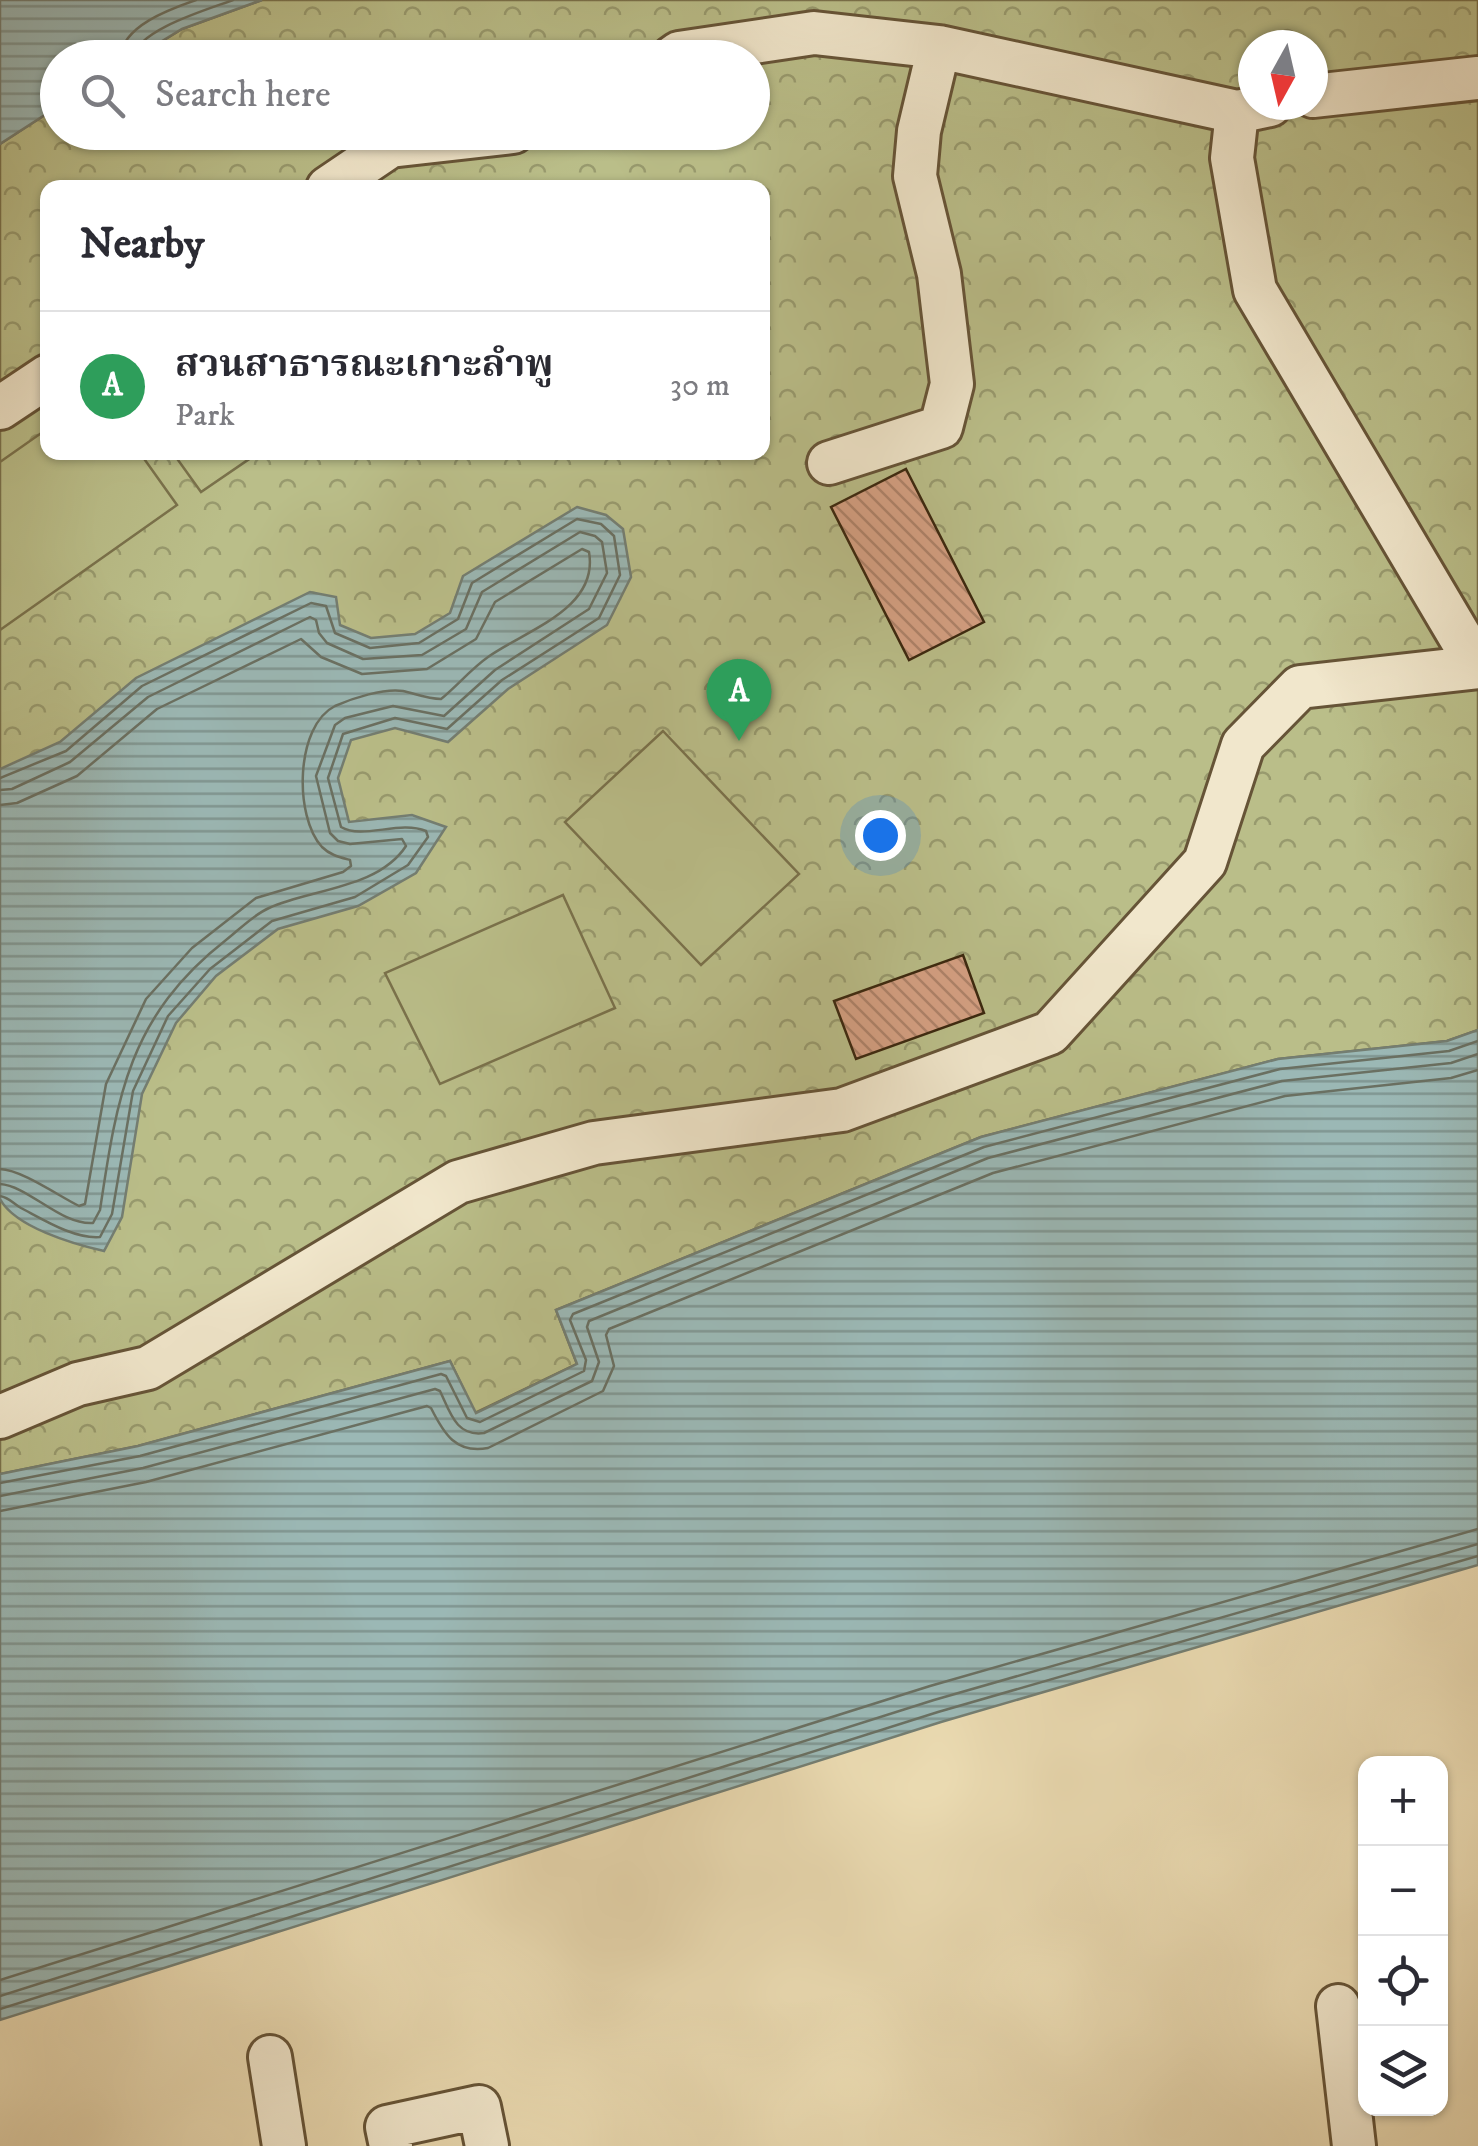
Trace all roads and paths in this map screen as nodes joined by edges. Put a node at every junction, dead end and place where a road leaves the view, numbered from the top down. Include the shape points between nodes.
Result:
1 (763, 40) edge
2 (939, 47) junction
3 (1478, 78) edge
4 (1328, 94) edge
5 (1238, 105) edge
6 (1249, 120) edge
7 (384, 150) edge
8 (340, 180) edge
9 (40, 381) edge
10 (0, 408) edge
11 (830, 463) dead end
12 (1478, 667) edge
13 (0, 1417) edge
14 (1338, 2006) dead end
15 (270, 2057) dead end
16 (284, 2146) edge
17 (391, 2146) edge
18 (487, 2146) edge
19 (1354, 2146) edge

1 - 2 street via 814,32
2 - 5 street
2 - 11 street via 915,176 939,274 952,384 941,426
3 - 4 street
6 - 12 street via 1232,158 1255,290
7 - 8 street
9 - 10 street
12 - 13 street via 1300,687 1243,745 1205,862 1050,1033 842,1110 594,1143 458,1182 148,1368 78,1384
14 - 19 street
15 - 16 street
17 - 18 street via 387,2127 479,2107

